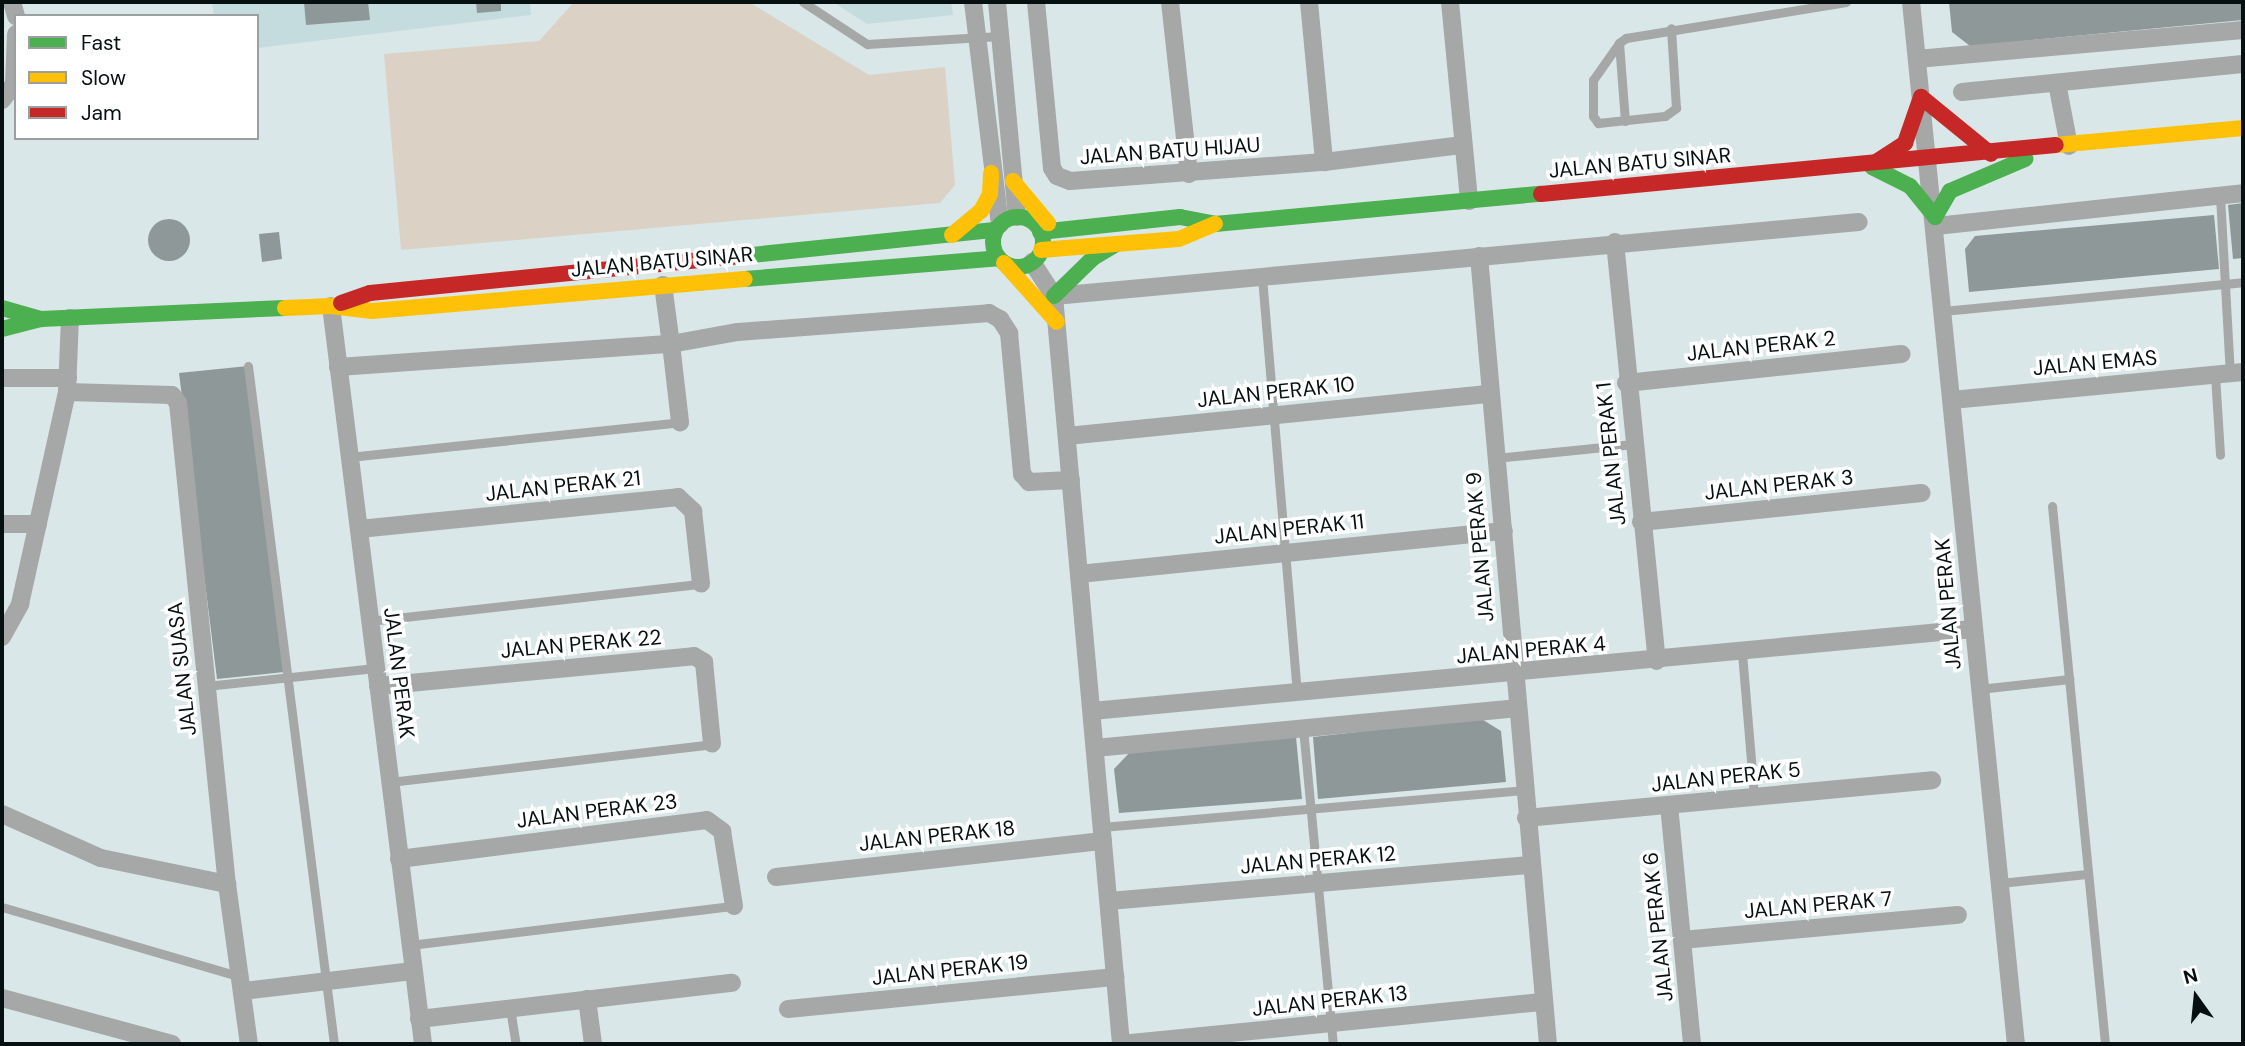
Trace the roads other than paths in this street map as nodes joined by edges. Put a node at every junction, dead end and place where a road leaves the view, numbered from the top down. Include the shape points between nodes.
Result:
1 (803, 2) edge
2 (973, 2) edge
3 (997, 2) edge
4 (1036, 2) edge
5 (1170, 2) edge
6 (1309, 2) edge
7 (1450, 2) edge
8 (1846, 2) edge
9 (1911, 2) edge
10 (1671, 29) junction
11 (2243, 30) edge
12 (1000, 36) junction
13 (977, 37) junction
14 (1619, 43) junction
15 (1917, 59) junction
16 (2243, 64) edge
17 (2057, 83) junction
18 (14, 84) edge
19 (1962, 92) dead end
20 (1921, 97) junction
21 (3, 99) edge
22 (1625, 121) junction
23 (2243, 128) edge
24 (1464, 145) junction
25 (2060, 147) junction
26 (1992, 154) junction
27 (1928, 160) junction
28 (1324, 162) junction
29 (1868, 166) junction
30 (991, 173) junction
31 (1189, 174) junction
32 (1013, 181) junction
33 (2243, 193) edge
34 (2220, 196) junction
35 (1469, 201) junction
36 (1017, 217) junction
37 (1935, 221) junction
38 (1859, 222) dead end
39 (1215, 224) junction
40 (998, 227) junction
41 (1065, 229) junction
42 (1040, 232) junction
43 (948, 237) junction
44 (1615, 242) junction
45 (1115, 244) junction
46 (1036, 256) junction
47 (1479, 256) junction
48 (1001, 260) junction
49 (1262, 277) junction
50 (2243, 282) edge
51 (2225, 284) junction
52 (663, 285) junction
53 (1054, 296) junction
54 (331, 306) junction
55 (2, 308) edge
56 (1943, 311) junction
57 (70, 318) junction
58 (41, 319) junction
59 (1057, 322) junction
60 (2, 329) edge
61 (671, 344) junction
62 (1901, 355) dead end
63 (248, 366) dead end
64 (338, 367) junction
65 (2230, 373) edge
66 (2, 378) edge
67 (1626, 383) junction
68 (68, 385) junction
69 (1490, 394) junction
70 (1952, 400) junction
71 (1272, 415) junction
72 (680, 422) joint
73 (1067, 436) junction
74 (1633, 444) junction
75 (2220, 455) dead end
76 (349, 457) junction
77 (1495, 458) junction
78 (1071, 480) junction
79 (1922, 493) dead end
80 (2052, 506) dead end
81 (1641, 522) junction
82 (2, 524) edge
83 (38, 524) junction
84 (359, 529) junction
85 (1504, 531) junction
86 (1285, 552) junction
87 (1079, 573) junction
88 (701, 583) joint
89 (369, 621) junction
90 (1973, 629) junction
91 (2, 637) edge
92 (1742, 653) junction
93 (1657, 661) junction
94 (1513, 675) junction
95 (376, 677) junction
96 (289, 678) junction
97 (2069, 679) junction
98 (206, 686) junction
99 (1979, 689) junction
100 (1297, 692) junction
101 (1516, 708) junction
102 (1092, 711) junction
103 (1303, 728) junction
104 (712, 744) joint
105 (1095, 748) junction
106 (1932, 780) dead end
107 (390, 782) junction
108 (1523, 790) junction
109 (1754, 796) junction
110 (1669, 805) junction
111 (1311, 808) junction
112 (2, 814) edge
113 (1525, 818) junction
114 (1103, 834) junction
115 (399, 859) junction
116 (1531, 865) junction
117 (2087, 874) junction
118 (776, 877) dead end
119 (2000, 883) junction
120 (227, 884) junction
121 (1318, 884) junction
122 (1108, 901) junction
123 (734, 906) joint
124 (2, 907) edge
125 (1958, 915) dead end
126 (1682, 940) junction
127 (410, 945) junction
128 (413, 971) junction
129 (1115, 976) junction
130 (327, 980) junction
131 (732, 983) dead end
132 (242, 984) junction
133 (2, 998) edge
134 (587, 999) junction
135 (1544, 1002) junction
136 (510, 1008) junction
137 (788, 1009) dead end
138 (419, 1019) junction
139 (1331, 1024) junction
140 (172, 1044) edge
141 (249, 1044) edge
142 (334, 1044) edge
143 (423, 1044) edge
144 (516, 1044) edge
145 (593, 1044) edge
146 (1121, 1044) edge
147 (1332, 1044) edge
148 (1548, 1044) edge
149 (1692, 1044) edge
150 (2016, 1044) edge
151 (2105, 1044) edge

1 - 13 lane via 867,44
2 - 13 street
3 - 12 street
4 - 31 street, JALAN BATU HIJAU via 1052,168 1057,176 1070,181
5 - 31 street
6 - 28 street
7 - 24 street
8 - 10 lane
9 - 15 street, JALAN PERAK
10 - 14 lane via 1636,34
10 - 22 lane via 1676,108 1665,116
11 - 15 street
12 - 13 lane
12 - 32 street
13 - 30 street
14 - 22 lane
14 - 22 lane via 1593,80 1593,116 1598,123
15 - 20 street, JALAN PERAK
16 - 17 street
17 - 19 street
17 - 25 street
18 - 21 street
20 - 26 street
20 - 27 street, JALAN PERAK
20 - 29 street via 1905,143
23 - 25 street, JALAN BATU SINAR
24 - 28 street, JALAN BATU HIJAU
24 - 35 street
25 - 26 street, JALAN BATU SINAR
25 - 37 street via 1950,191
26 - 27 street, JALAN BATU SINAR
27 - 29 street, JALAN BATU SINAR
27 - 37 street, JALAN PERAK
28 - 31 street, JALAN BATU HIJAU
29 - 35 street, JALAN BATU SINAR
29 - 37 street via 1910,186
30 - 40 street
30 - 43 street via 990,194 981,211
32 - 36 street
32 - 41 street via 1039,216
33 - 34 street
34 - 37 street
34 - 51 lane
35 - 39 street, JALAN BATU SINAR
36 - 40 street
36 - 42 street via 1034,222
37 - 56 street, JALAN PERAK
38 - 44 street
39 - 41 street, JALAN BATU SINAR via 1180,217
39 - 45 street via 1179,239
40 - 43 street, JALAN BATU SINAR
40 - 48 street via 993,245
41 - 42 street, JALAN BATU SINAR
42 - 46 street
43 - 54 street, JALAN BATU SINAR via 370,293
44 - 47 street
44 - 67 street, JALAN PERAK 1
45 - 46 street
45 - 53 street via 1093,258
46 - 48 street via 1018,266
46 - 53 street
47 - 49 street
47 - 69 street, JALAN PERAK 9
48 - 52 street, JALAN BATU SINAR
48 - 59 street via 1032,289
49 - 53 street
49 - 71 lane
50 - 51 lane
51 - 56 lane
51 - 65 lane
52 - 54 street, JALAN BATU SINAR via 372,311
52 - 61 street
53 - 59 street
54 - 57 street, JALAN BATU SINAR
54 - 64 street, JALAN PERAK
55 - 58 street, JALAN BATU SINAR
56 - 70 street, JALAN PERAK
57 - 58 street, JALAN BATU SINAR
57 - 68 street
58 - 60 street, JALAN BATU SINAR
59 - 73 street
61 - 64 street
61 - 72 street
61 - 78 street via 738,332 989,313 1000,319 1009,333 1022,474 1029,482
62 - 67 street, JALAN PERAK 2
63 - 96 lane
64 - 76 street, JALAN PERAK
65 - 70 street, JALAN EMAS
65 - 75 lane
66 - 68 street
67 - 74 street, JALAN PERAK 1
68 - 83 street
68 - 98 street, JALAN SUASA via 176,398
69 - 71 street, JALAN PERAK 10
69 - 77 street, JALAN PERAK 9
70 - 90 street, JALAN PERAK
71 - 73 street, JALAN PERAK 10
71 - 86 lane
72 - 76 lane
73 - 78 street
74 - 77 lane
74 - 81 street, JALAN PERAK 1
76 - 84 street, JALAN PERAK
77 - 85 street, JALAN PERAK 9
78 - 87 street
79 - 81 street, JALAN PERAK 3
80 - 97 lane
81 - 93 street, JALAN PERAK 1
82 - 83 street
83 - 91 street via 20,604
84 - 88 street, JALAN PERAK 21 via 678,497 693,511
84 - 89 street, JALAN PERAK
85 - 86 street, JALAN PERAK 11
85 - 94 street, JALAN PERAK 9
86 - 87 street, JALAN PERAK 11
86 - 100 lane
87 - 102 street
88 - 89 lane
89 - 95 street, JALAN PERAK
90 - 92 street, JALAN PERAK 4
90 - 99 street, JALAN PERAK
92 - 93 street, JALAN PERAK 4
92 - 109 lane
93 - 94 street, JALAN PERAK 4
94 - 100 street, JALAN PERAK 4
94 - 101 street, JALAN PERAK 9
95 - 96 lane
95 - 104 street, JALAN PERAK 22 via 694,656 704,662
95 - 107 street, JALAN PERAK
96 - 98 lane
96 - 130 lane
97 - 99 lane
97 - 117 lane
98 - 120 street, JALAN SUASA
99 - 119 street, JALAN PERAK
100 - 102 street, JALAN PERAK 4
101 - 103 street
101 - 108 street, JALAN PERAK 9
102 - 105 street
103 - 105 street
103 - 111 lane
104 - 107 lane
105 - 114 street
106 - 109 street, JALAN PERAK 5
107 - 115 street, JALAN PERAK
108 - 111 lane
108 - 113 street, JALAN PERAK 9
109 - 110 street, JALAN PERAK 5
110 - 113 street, JALAN PERAK 5
110 - 126 street, JALAN PERAK 6
111 - 114 lane
111 - 121 lane
112 - 120 street via 101,858
113 - 116 street, JALAN PERAK 9
114 - 118 street, JALAN PERAK 18
114 - 122 street
115 - 123 street, JALAN PERAK 23 via 707,820 722,831
115 - 127 street, JALAN PERAK
116 - 121 street, JALAN PERAK 12
116 - 135 street, JALAN PERAK 9
117 - 119 lane
117 - 151 lane
119 - 150 street, JALAN PERAK
120 - 132 street, JALAN SUASA
121 - 122 street, JALAN PERAK 12
121 - 139 lane
122 - 129 street
123 - 127 lane
124 - 132 lane
125 - 126 street, JALAN PERAK 7
126 - 149 street, JALAN PERAK 6
127 - 128 street, JALAN PERAK
128 - 130 street
128 - 138 street, JALAN PERAK
129 - 137 street, JALAN PERAK 19
129 - 146 street
130 - 132 street
130 - 142 lane
131 - 134 street
132 - 141 street, JALAN SUASA
133 - 140 street
134 - 136 street
134 - 145 street
135 - 139 street, JALAN PERAK 13
135 - 148 street, JALAN PERAK 9
136 - 138 street
136 - 144 lane
138 - 143 street, JALAN PERAK
139 - 146 street, JALAN PERAK 13
139 - 147 lane

